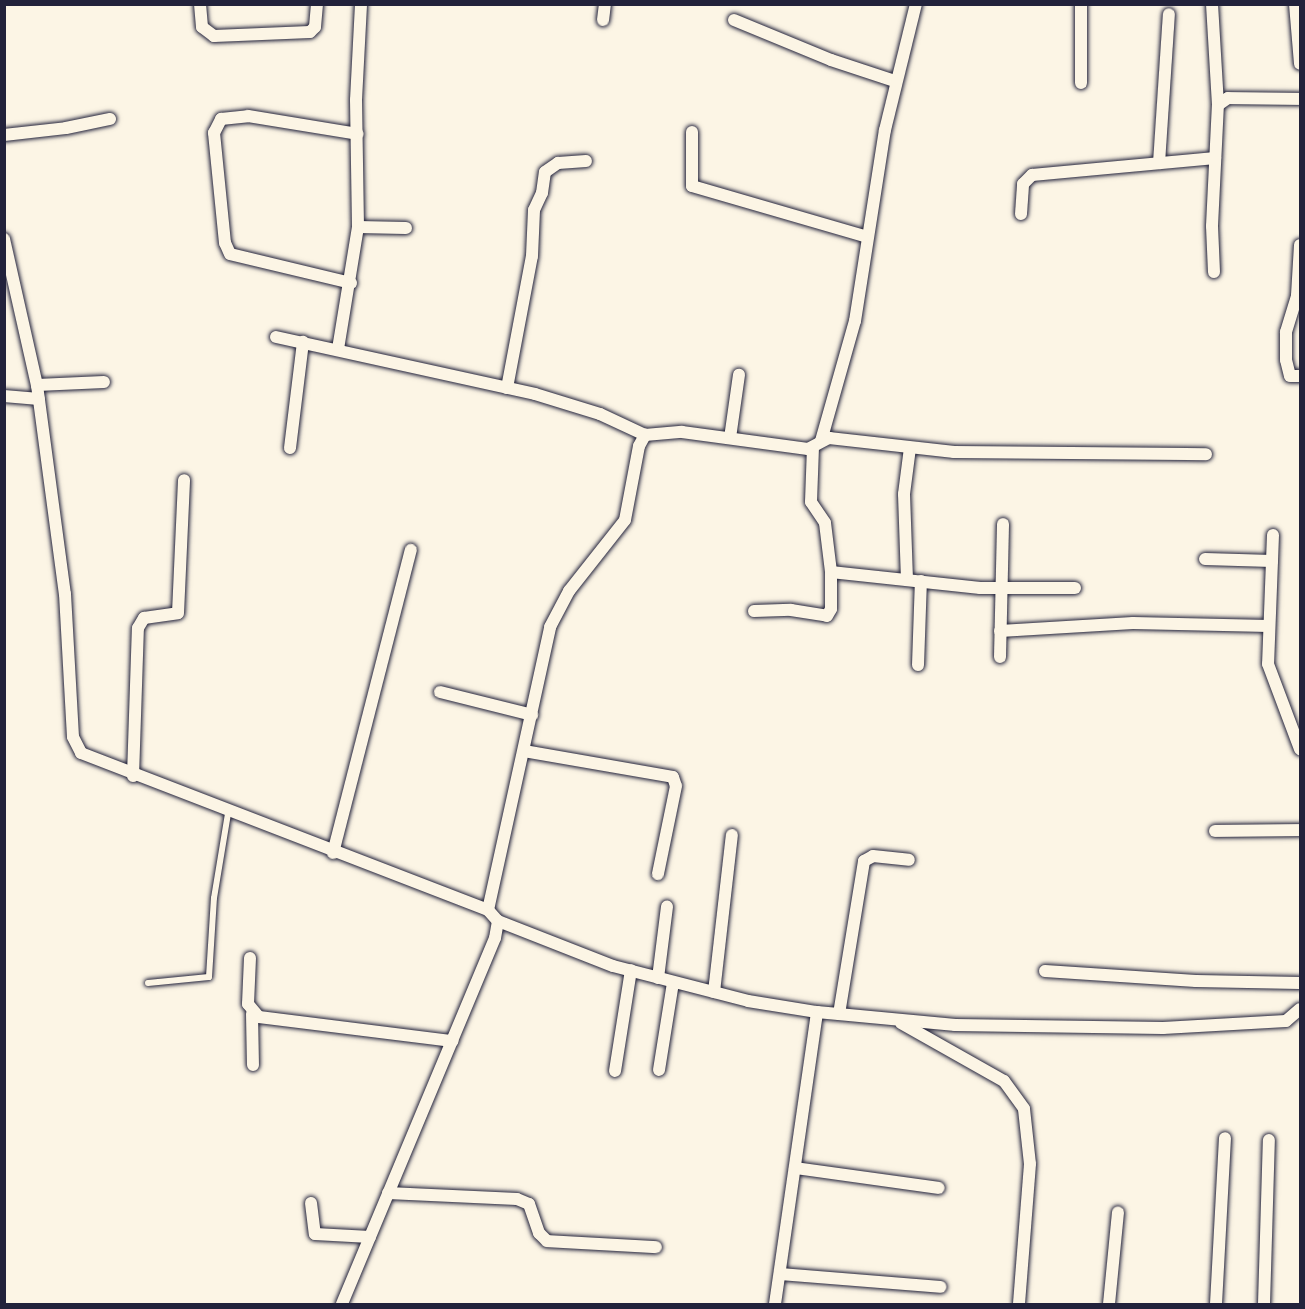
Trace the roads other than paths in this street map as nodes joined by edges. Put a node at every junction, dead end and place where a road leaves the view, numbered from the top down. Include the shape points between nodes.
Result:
1 (200, 4) edge
2 (317, 4) edge
3 (361, 4) edge
4 (605, 4) edge
5 (916, 4) edge
6 (1081, 4) edge
7 (1212, 4) edge
8 (1295, 4) edge
9 (1169, 14) dead end
10 (603, 20) dead end
11 (734, 20) dead end
12 (1300, 63) edge
13 (895, 81) junction
14 (1081, 83) dead end
15 (1300, 99) edge
16 (1218, 105) junction
17 (110, 119) dead end
18 (692, 132) dead end
19 (358, 134) junction
20 (4, 135) edge
21 (1215, 158) junction
22 (586, 161) dead end
23 (1159, 163) junction
24 (1021, 214) dead end
25 (358, 227) junction
26 (406, 228) dead end
27 (867, 237) junction
28 (4, 238) edge
29 (1300, 245) edge
30 (1214, 272) dead end
31 (351, 283) junction
32 (1295, 318) edge
33 (276, 337) dead end
34 (303, 342) junction
35 (338, 349) junction
36 (739, 375) dead end
37 (1300, 376) edge
38 (104, 382) dead end
39 (37, 385) junction
40 (507, 388) junction
41 (4, 396) edge
42 (39, 399) junction
43 (645, 435) junction
44 (730, 438) junction
45 (817, 444) junction
46 (290, 448) dead end
47 (910, 448) junction
48 (1206, 454) dead end
49 (184, 480) dead end
50 (1003, 524) dead end
51 (1273, 535) dead end
52 (411, 550) dead end
53 (1205, 559) dead end
54 (1272, 561) junction
55 (831, 572) junction
56 (907, 580) junction
57 (921, 582) junction
58 (1000, 588) junction
59 (1075, 588) dead end
60 (754, 611) dead end
61 (1269, 626) junction
62 (1000, 631) junction
63 (1000, 657) dead end
64 (918, 665) dead end
65 (440, 692) dead end
66 (532, 715) junction
67 (1300, 749) edge
68 (524, 751) junction
69 (133, 776) junction
70 (228, 813) junction
71 (1300, 830) edge
72 (1215, 831) dead end
73 (732, 835) dead end
74 (333, 853) junction
75 (909, 860) dead end
76 (658, 874) dead end
77 (667, 907) dead end
78 (488, 910) junction
79 (498, 921) junction
80 (250, 958) dead end
81 (631, 970) junction
82 (1045, 971) dead end
83 (658, 978) junction
84 (673, 982) junction
85 (148, 983) dead end
86 (1300, 983) edge
87 (714, 992) junction
88 (1300, 1009) edge
89 (817, 1012) junction
90 (252, 1014) junction
91 (839, 1014) junction
92 (897, 1021) junction
93 (453, 1041) junction
94 (253, 1065) dead end
95 (658, 1070) dead end
96 (615, 1071) dead end
97 (1225, 1138) dead end
98 (1269, 1140) dead end
99 (795, 1168) junction
100 (939, 1188) dead end
101 (388, 1193) junction
102 (311, 1203) dead end
103 (1118, 1212) dead end
104 (370, 1237) junction
105 (656, 1248) dead end
106 (780, 1274) junction
107 (939, 1287) dead end
108 (342, 1305) edge
109 (775, 1305) edge
110 (1019, 1305) edge
111 (1109, 1305) edge
112 (1216, 1305) edge
113 (1264, 1305) edge

1 - 2 street via 202,27 214,36 310,32 315,27
3 - 19 street
4 - 10 street
5 - 13 street
6 - 14 street
7 - 16 street
8 - 12 street
9 - 23 street
11 - 13 street
13 - 27 street
15 - 16 street via 1228,98
16 - 21 street
17 - 20 street
18 - 27 street via 692,186
19 - 25 street
19 - 31 street via 248,116 221,119 214,133 225,243 230,254
21 - 23 street
21 - 30 street
22 - 40 street via 558,163 545,172 534,210 532,256
23 - 24 street via 1032,175 1023,184
25 - 26 street
25 - 31 street
27 - 45 street via 855,321
28 - 39 street
29 - 32 street
31 - 35 street
32 - 37 street via 1286,332 1286,369 1290,376
33 - 34 street
34 - 35 street
34 - 46 street
35 - 40 street
36 - 44 street
38 - 39 street
39 - 42 street
40 - 43 street via 600,414
41 - 42 street
42 - 69 street via 65,594 73,737 89,759
43 - 44 street via 682,432
43 - 66 street via 625,520 554,615
44 - 45 street
45 - 47 street via 830,438
45 - 55 street via 811,502 825,522
47 - 48 street
47 - 56 street via 904,494
49 - 69 street via 178,613 144,618 138,628
50 - 58 street
51 - 54 street
52 - 74 street
53 - 54 street
54 - 61 street
55 - 56 street
55 - 60 street via 831,609 827,616 791,610
56 - 57 street
57 - 58 street
57 - 64 street
58 - 59 street
58 - 62 street
61 - 62 street via 1133,622
61 - 67 street via 1268,664
62 - 63 street
65 - 66 street
66 - 68 street
68 - 76 street via 673,777 676,786
68 - 78 street
69 - 70 street
70 - 74 street
70 - 85 lane via 214,898 209,977
71 - 72 street
73 - 87 street
74 - 78 street
75 - 91 street via 873,856 864,861
77 - 83 street
78 - 79 street
79 - 81 street
79 - 93 street
80 - 90 street via 248,1004
81 - 83 street
81 - 96 street
82 - 86 street
83 - 84 street
84 - 87 street
84 - 95 street
87 - 89 street
88 - 92 street via 1286,1021 1163,1028 1039,1028
89 - 91 street
89 - 99 street
90 - 93 street
90 - 94 street
91 - 92 street
92 - 110 street via 1004,1081 1024,1109 1030,1152
93 - 101 street
97 - 112 street
98 - 113 street
99 - 100 street
99 - 106 street
101 - 104 street
101 - 105 street via 517,1199 529,1204 539,1233 547,1241
102 - 104 street via 315,1234
103 - 111 street
104 - 108 street
106 - 107 street
106 - 109 street

